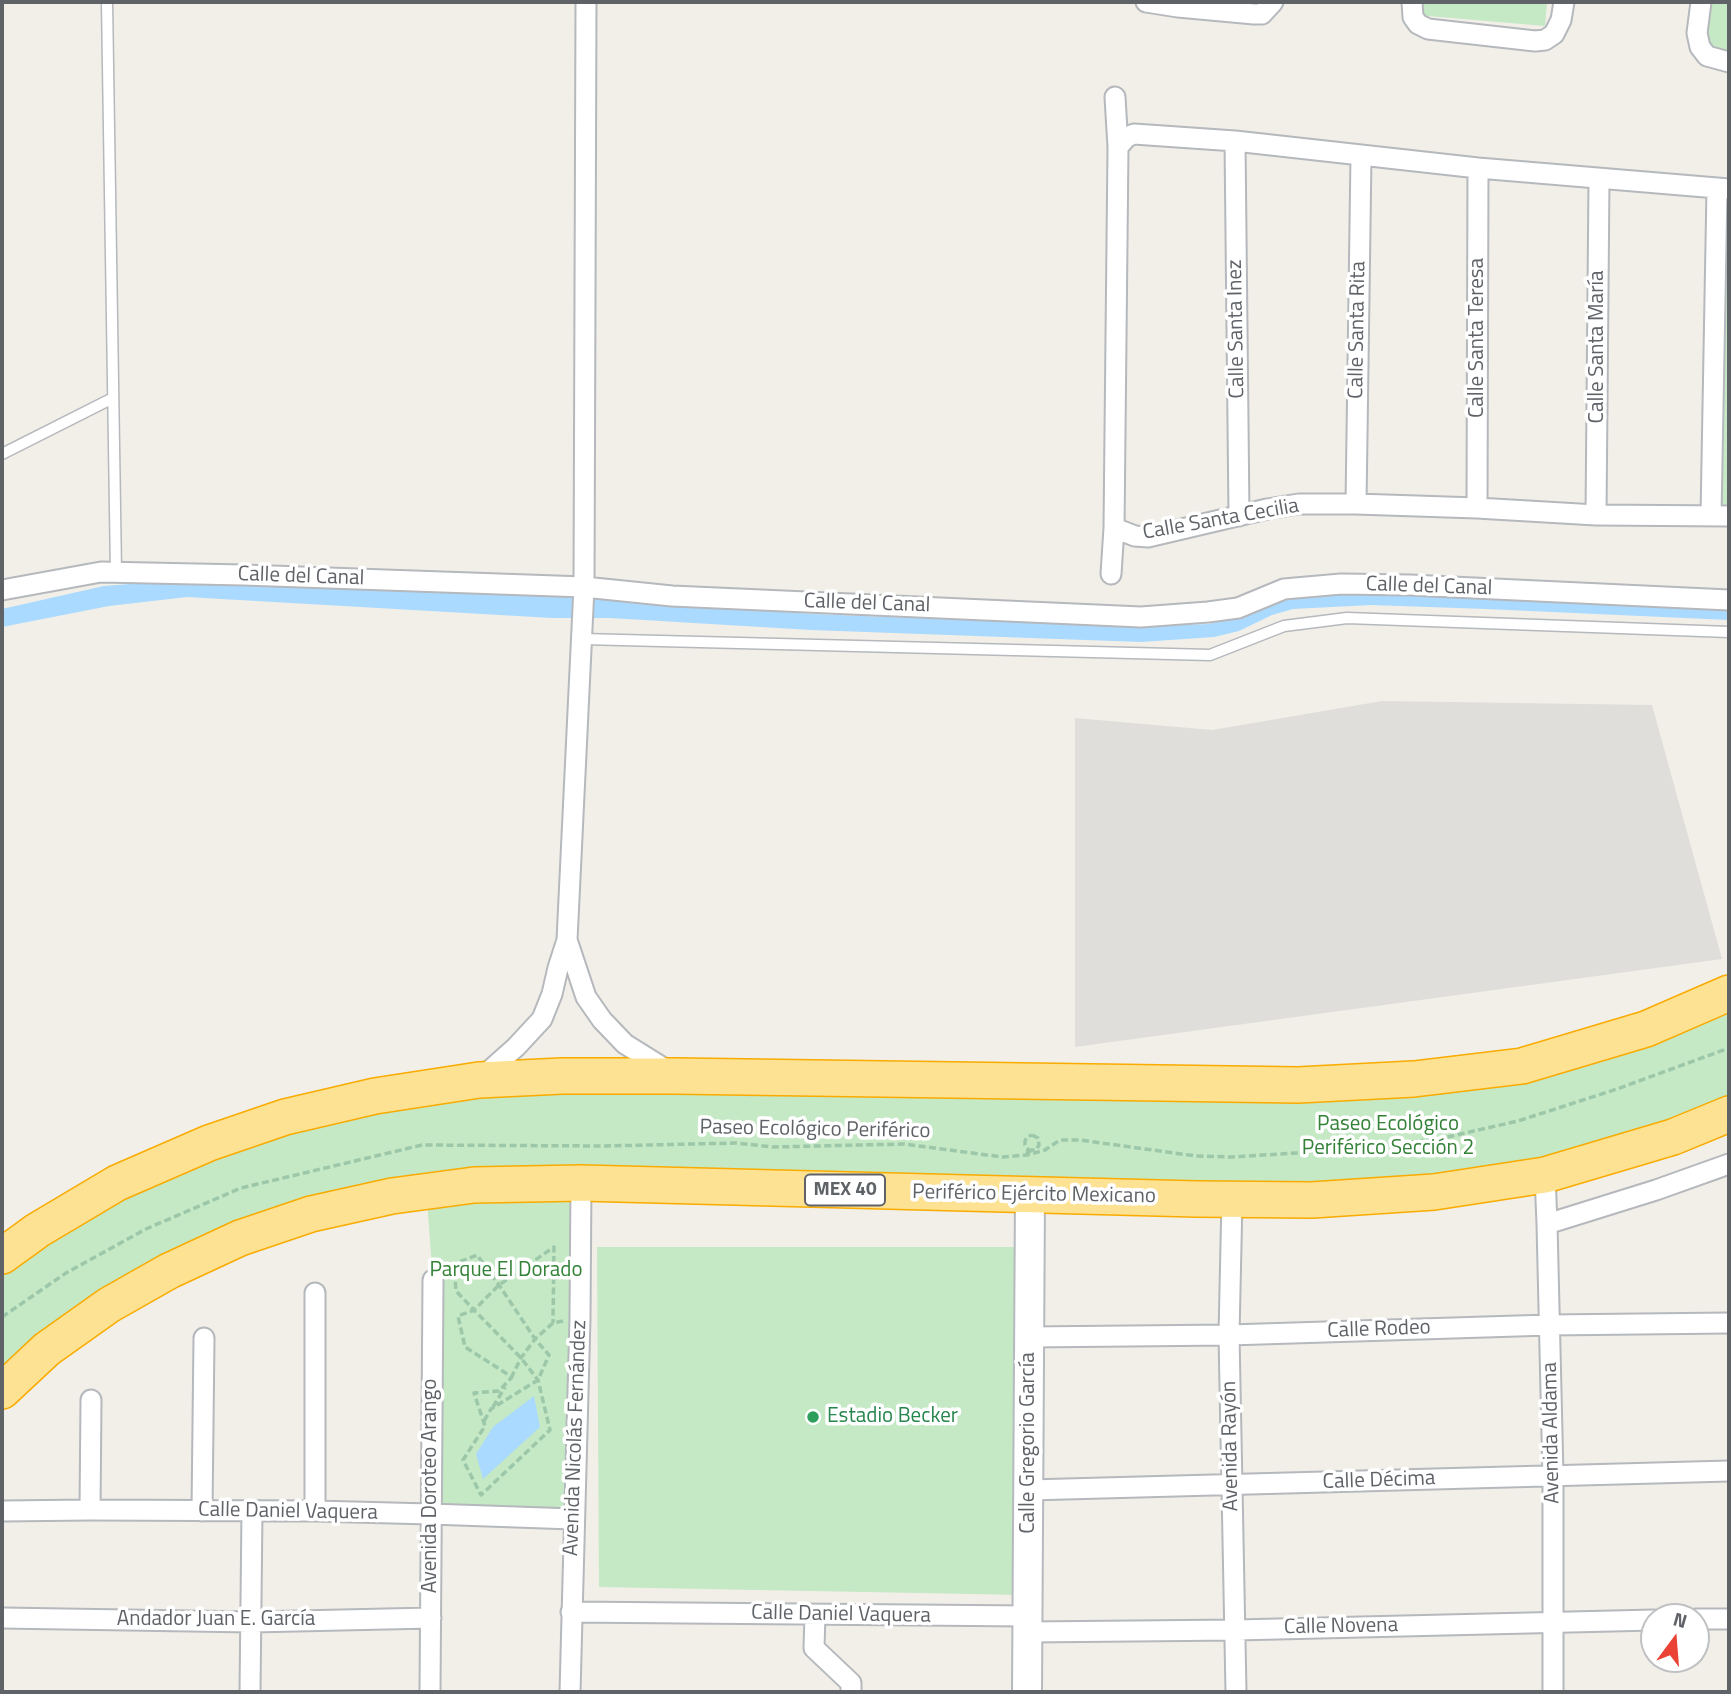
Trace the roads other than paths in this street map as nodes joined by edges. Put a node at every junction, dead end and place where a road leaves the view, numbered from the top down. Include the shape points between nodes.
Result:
1 (107, 2) edge
2 (586, 2) edge
3 (1146, 2) edge
4 (1273, 2) edge
5 (1412, 2) edge
6 (1564, 2) edge
7 (1701, 2) edge
8 (1729, 62) edge
9 (1115, 97) dead end
10 (1235, 141) junction
11 (1118, 147) junction
12 (1361, 156) junction
13 (1478, 168) junction
14 (1599, 179) junction
15 (1723, 189) edge
16 (113, 398) junction
17 (2, 454) edge
18 (1356, 504) junction
19 (1477, 508) junction
20 (1597, 514) junction
21 (1239, 516) junction
22 (1720, 516) edge
23 (1114, 528) junction
24 (116, 572) junction
25 (1111, 574) dead end
26 (584, 587) junction
27 (2, 590) edge
28 (1729, 600) edge
29 (1729, 632) edge
30 (582, 639) junction
31 (568, 940) junction
32 (1729, 993) edge
33 (676, 1076) junction
34 (478, 1080) junction
35 (1729, 1114) edge
36 (1727, 1167) edge
37 (1545, 1175) junction
38 (581, 1183) junction
39 (1030, 1194) junction
40 (1232, 1199) junction
41 (1547, 1224) junction
42 (2, 1256) edge
43 (433, 1280) dead end
44 (315, 1293) dead end
45 (1729, 1323) edge
46 (1549, 1325) junction
47 (1229, 1335) junction
48 (1029, 1336) junction
49 (204, 1338) dead end
50 (2, 1391) edge
51 (91, 1400) dead end
52 (1729, 1471) edge
53 (1553, 1475) junction
54 (1231, 1485) junction
55 (1029, 1490) junction
56 (90, 1510) junction
57 (2, 1511) edge
58 (202, 1511) junction
59 (252, 1511) junction
60 (315, 1511) junction
61 (430, 1514) junction
62 (573, 1519) junction
63 (571, 1612) junction
64 (815, 1615) junction
65 (2, 1618) edge
66 (431, 1618) junction
67 (1710, 1619) edge
68 (1729, 1619) edge
69 (1640, 1620) edge
70 (252, 1622) junction
71 (1554, 1622) junction
72 (1028, 1624) junction
73 (1236, 1630) junction
74 (250, 1692) edge
75 (430, 1692) edge
76 (570, 1692) edge
77 (851, 1692) edge
78 (1027, 1692) edge
79 (1236, 1692) edge
80 (1553, 1692) edge

1 - 16 lane
2 - 26 street
3 - 4 street via 1254,15 1262,14
5 - 6 street via 1413,17 1427,29 1535,41 1555,34
7 - 8 street via 1700,47 1707,56
9 - 11 street, Calle Santa Cecilia
10 - 11 street, Calle Santa Cecilia via 1135,134
10 - 12 street, Calle Santa Cecilia
10 - 21 street, Calle Santa Inez
11 - 23 street, Calle Santa Cecilia
12 - 13 street, Calle Santa Cecilia
12 - 18 street, Calle Santa Rita
13 - 14 street, Calle Santa Cecilia
13 - 19 street, Calle Santa Teresa
14 - 15 street, Calle Santa Cecilia
14 - 20 street, Calle Santa María
15 - 22 street, Calle Santa Cecilia
16 - 17 lane
16 - 24 lane
18 - 19 street, Calle Santa Cecilia
18 - 21 street, Calle Santa Cecilia via 1299,504
19 - 20 street, Calle Santa Cecilia
20 - 22 street, Calle Santa Cecilia
21 - 23 street, Calle Santa Cecilia via 1148,537
23 - 25 street
24 - 26 street, Calle del Canal
24 - 27 street, Calle del Canal
26 - 28 street, Calle del Canal via 672,596 1141,617 1238,608 1284,589 1341,584
26 - 30 street
29 - 30 lane via 1347,618 1284,626 1210,655
30 - 31 street
31 - 33 street via 586,997 602,1020 625,1044
31 - 34 street via 542,1019
32 - 33 highway via 1647,1028 1522,1066 1414,1079 1298,1085
33 - 34 highway
34 - 42 highway via 375,1096 285,1117 209,1143 117,1183
35 - 37 highway, Periférico Ejército Mexicano / MEX 40 via 1673,1137
36 - 41 street
37 - 40 highway, Periférico Ejército Mexicano / MEX 40 via 1434,1192 1312,1200
37 - 41 street, Avenida Aldama
38 - 39 highway, Periférico Ejército Mexicano / MEX 40
38 - 50 highway, Periférico Ejército Mexicano / MEX 40 via 474,1185 393,1196 312,1214 240,1237 109,1305 47,1349
38 - 62 street, Avenida Nicolás Fernández
39 - 40 highway, Periférico Ejército Mexicano / MEX 40
39 - 48 street, Calle Gregorio García
40 - 47 street, Avenida Rayón
41 - 46 street, Avenida Aldama
43 - 61 street, Avenida Doroteo Arango
44 - 60 street
45 - 46 street, Calle Rodeo
46 - 47 street, Calle Rodeo
46 - 53 street, Avenida Aldama
47 - 48 street, Calle Rodeo
47 - 54 street, Avenida Rayón
48 - 55 street, Calle Gregorio García
49 - 58 street
51 - 56 street
52 - 53 street, Calle Décima
53 - 54 street, Calle Décima
53 - 71 street, Avenida Aldama
54 - 55 street, Calle Décima
54 - 73 street, Avenida Rayón
55 - 72 street, Calle Gregorio García
56 - 57 street, Calle Daniel Vaquera
56 - 58 street, Calle Daniel Vaquera
58 - 59 street, Calle Daniel Vaquera
59 - 60 street, Calle Daniel Vaquera
59 - 70 street
60 - 61 street, Calle Daniel Vaquera
61 - 62 street, Calle Daniel Vaquera
61 - 66 street, Avenida Doroteo Arango
62 - 63 street, Avenida Nicolás Fernández
63 - 64 street, Calle Daniel Vaquera
63 - 76 street, Avenida Nicolás Fernández
64 - 72 street, Calle Daniel Vaquera
64 - 77 street via 814,1648 850,1683
65 - 70 street, Andador Juan E. García
66 - 70 street, Andador Juan E. García
66 - 75 street, Avenida Doroteo Arango
67 - 68 street
69 - 71 street, Calle Novena
70 - 74 street
71 - 73 street, Calle Novena
71 - 80 street, Avenida Aldama
72 - 73 street, Calle Novena
72 - 78 street, Calle Gregorio García
73 - 79 street, Avenida Rayón

